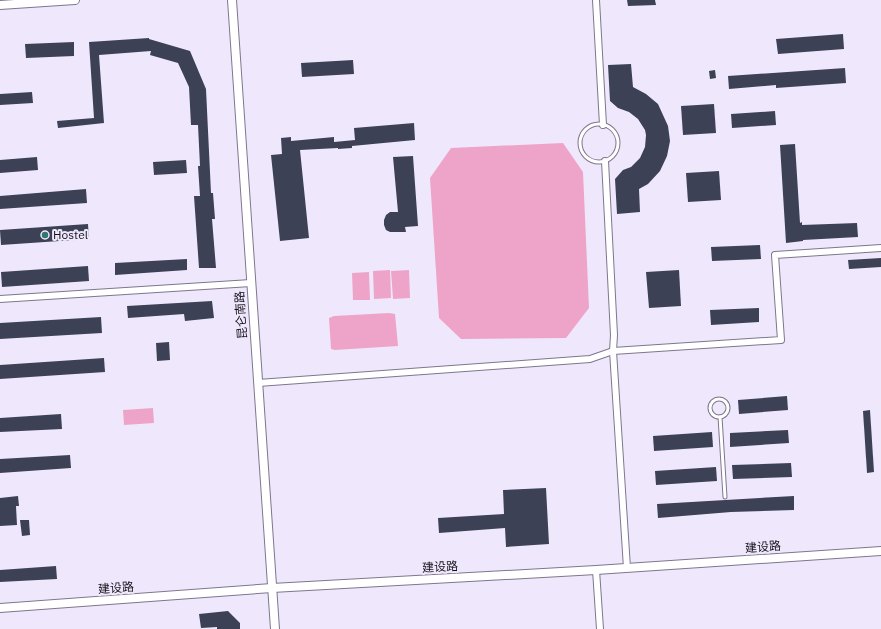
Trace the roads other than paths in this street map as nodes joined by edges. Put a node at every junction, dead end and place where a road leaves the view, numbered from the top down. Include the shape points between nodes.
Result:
1 (75, 0) edge
2 (232, 0) edge
3 (596, 0) edge
4 (4, 3) edge
5 (603, 125) junction
6 (605, 161) junction
7 (881, 248) edge
8 (251, 283) junction
9 (0, 299) edge
10 (613, 351) junction
11 (258, 383) junction
12 (720, 417) junction
13 (725, 497) dead end
14 (881, 551) edge
15 (627, 568) junction
16 (596, 570) junction
17 (272, 588) junction
18 (0, 608) edge
19 (274, 629) edge
20 (600, 629) edge

1 - 4 street
2 - 8 street, 昆仑南路
3 - 5 street
5 - 6 lane via 611,129 618,142 613,156
5 - 6 lane via 590,126 584,131 580,144 586,157 592,161
6 - 10 street
7 - 10 street via 775,255 780,340
8 - 9 street
8 - 11 street, 昆仑南路
10 - 11 street via 590,359
10 - 15 street
11 - 17 street, 昆仑南路
12 - 12 lane via 726,414 728,408 725,402 719,399 713,402 710,409 713,415
12 - 13 lane
14 - 15 street, 建设路
15 - 16 street, 建设路
16 - 17 street, 建设路
16 - 20 street
17 - 18 street, 建设路
17 - 19 street, 昆仑南路

